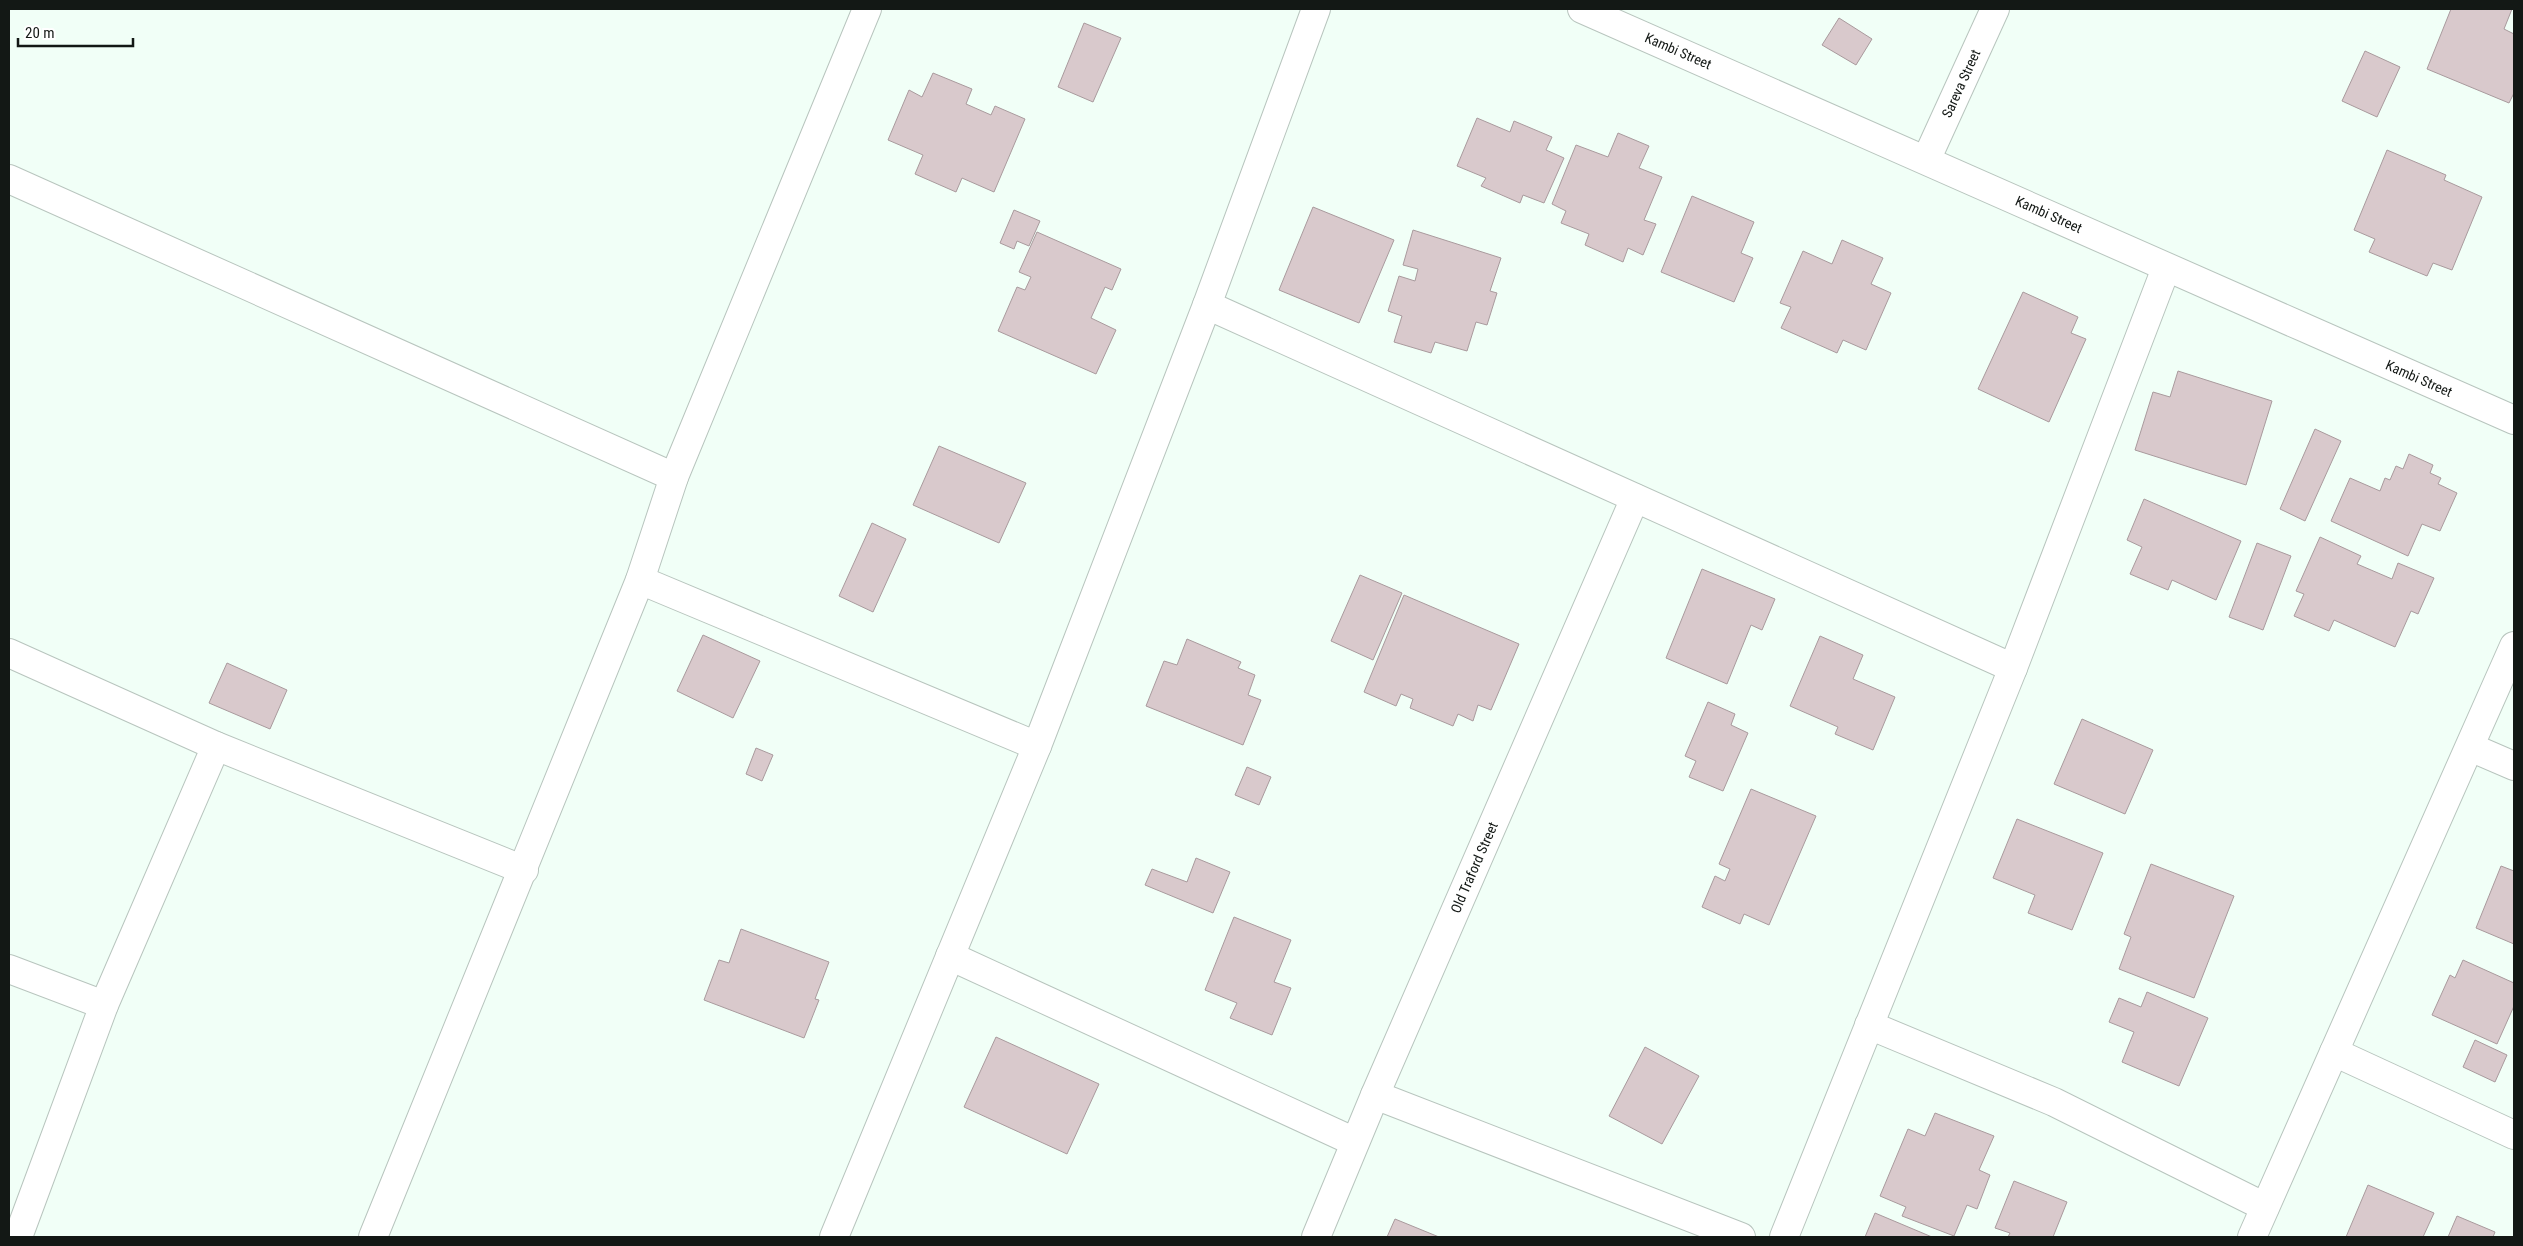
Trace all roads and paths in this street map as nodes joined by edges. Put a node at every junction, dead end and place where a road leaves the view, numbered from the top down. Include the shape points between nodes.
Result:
1 (867, 9) edge
2 (1316, 9) edge
3 (1582, 9) edge
4 (1995, 9) edge
5 (1926, 158) junction
6 (9, 179) edge
7 (2166, 268) junction
8 (1207, 305) junction
9 (2514, 420) edge
10 (674, 477) junction
11 (1635, 498) junction
12 (640, 580) junction
13 (2514, 646) edge
14 (9, 653) edge
15 (2013, 668) junction
16 (216, 746) junction
17 (1037, 746) junction
18 (2470, 747) junction
19 (2514, 766) edge
20 (524, 870) junction
21 (950, 956) junction
22 (9, 969) edge
23 (104, 1005) junction
24 (1869, 1025) junction
25 (2334, 1052) junction
26 (1375, 1095) junction
27 (2514, 1136) edge
28 (1355, 1142) junction
29 (2265, 1207) junction
30 (18, 1237) edge
31 (373, 1237) edge
32 (834, 1237) edge
33 (1316, 1237) edge
34 (1741, 1237) edge
35 (1784, 1237) edge
36 (2252, 1237) edge

1 - 10 street
2 - 8 street
3 - 5 street, Kambi Street
4 - 5 street, Sareva Street
5 - 7 street, Kambi Street
6 - 10 street
7 - 9 street, Kambi Street
7 - 15 street
8 - 11 street
8 - 17 street
10 - 12 street
11 - 15 street
11 - 26 street, Old Traford Street
12 - 17 street
12 - 20 street
13 - 18 street
14 - 16 street
15 - 24 street
16 - 20 street
16 - 23 street
17 - 21 street
18 - 19 street
18 - 25 street
20 - 31 street
21 - 28 street
21 - 32 street
22 - 23 street
23 - 30 street
24 - 29 street via 2054,1102
24 - 35 street
25 - 27 street
25 - 29 street
26 - 28 street, Old Traford Street
26 - 34 street
28 - 33 street, Old Traford Street
29 - 36 street

